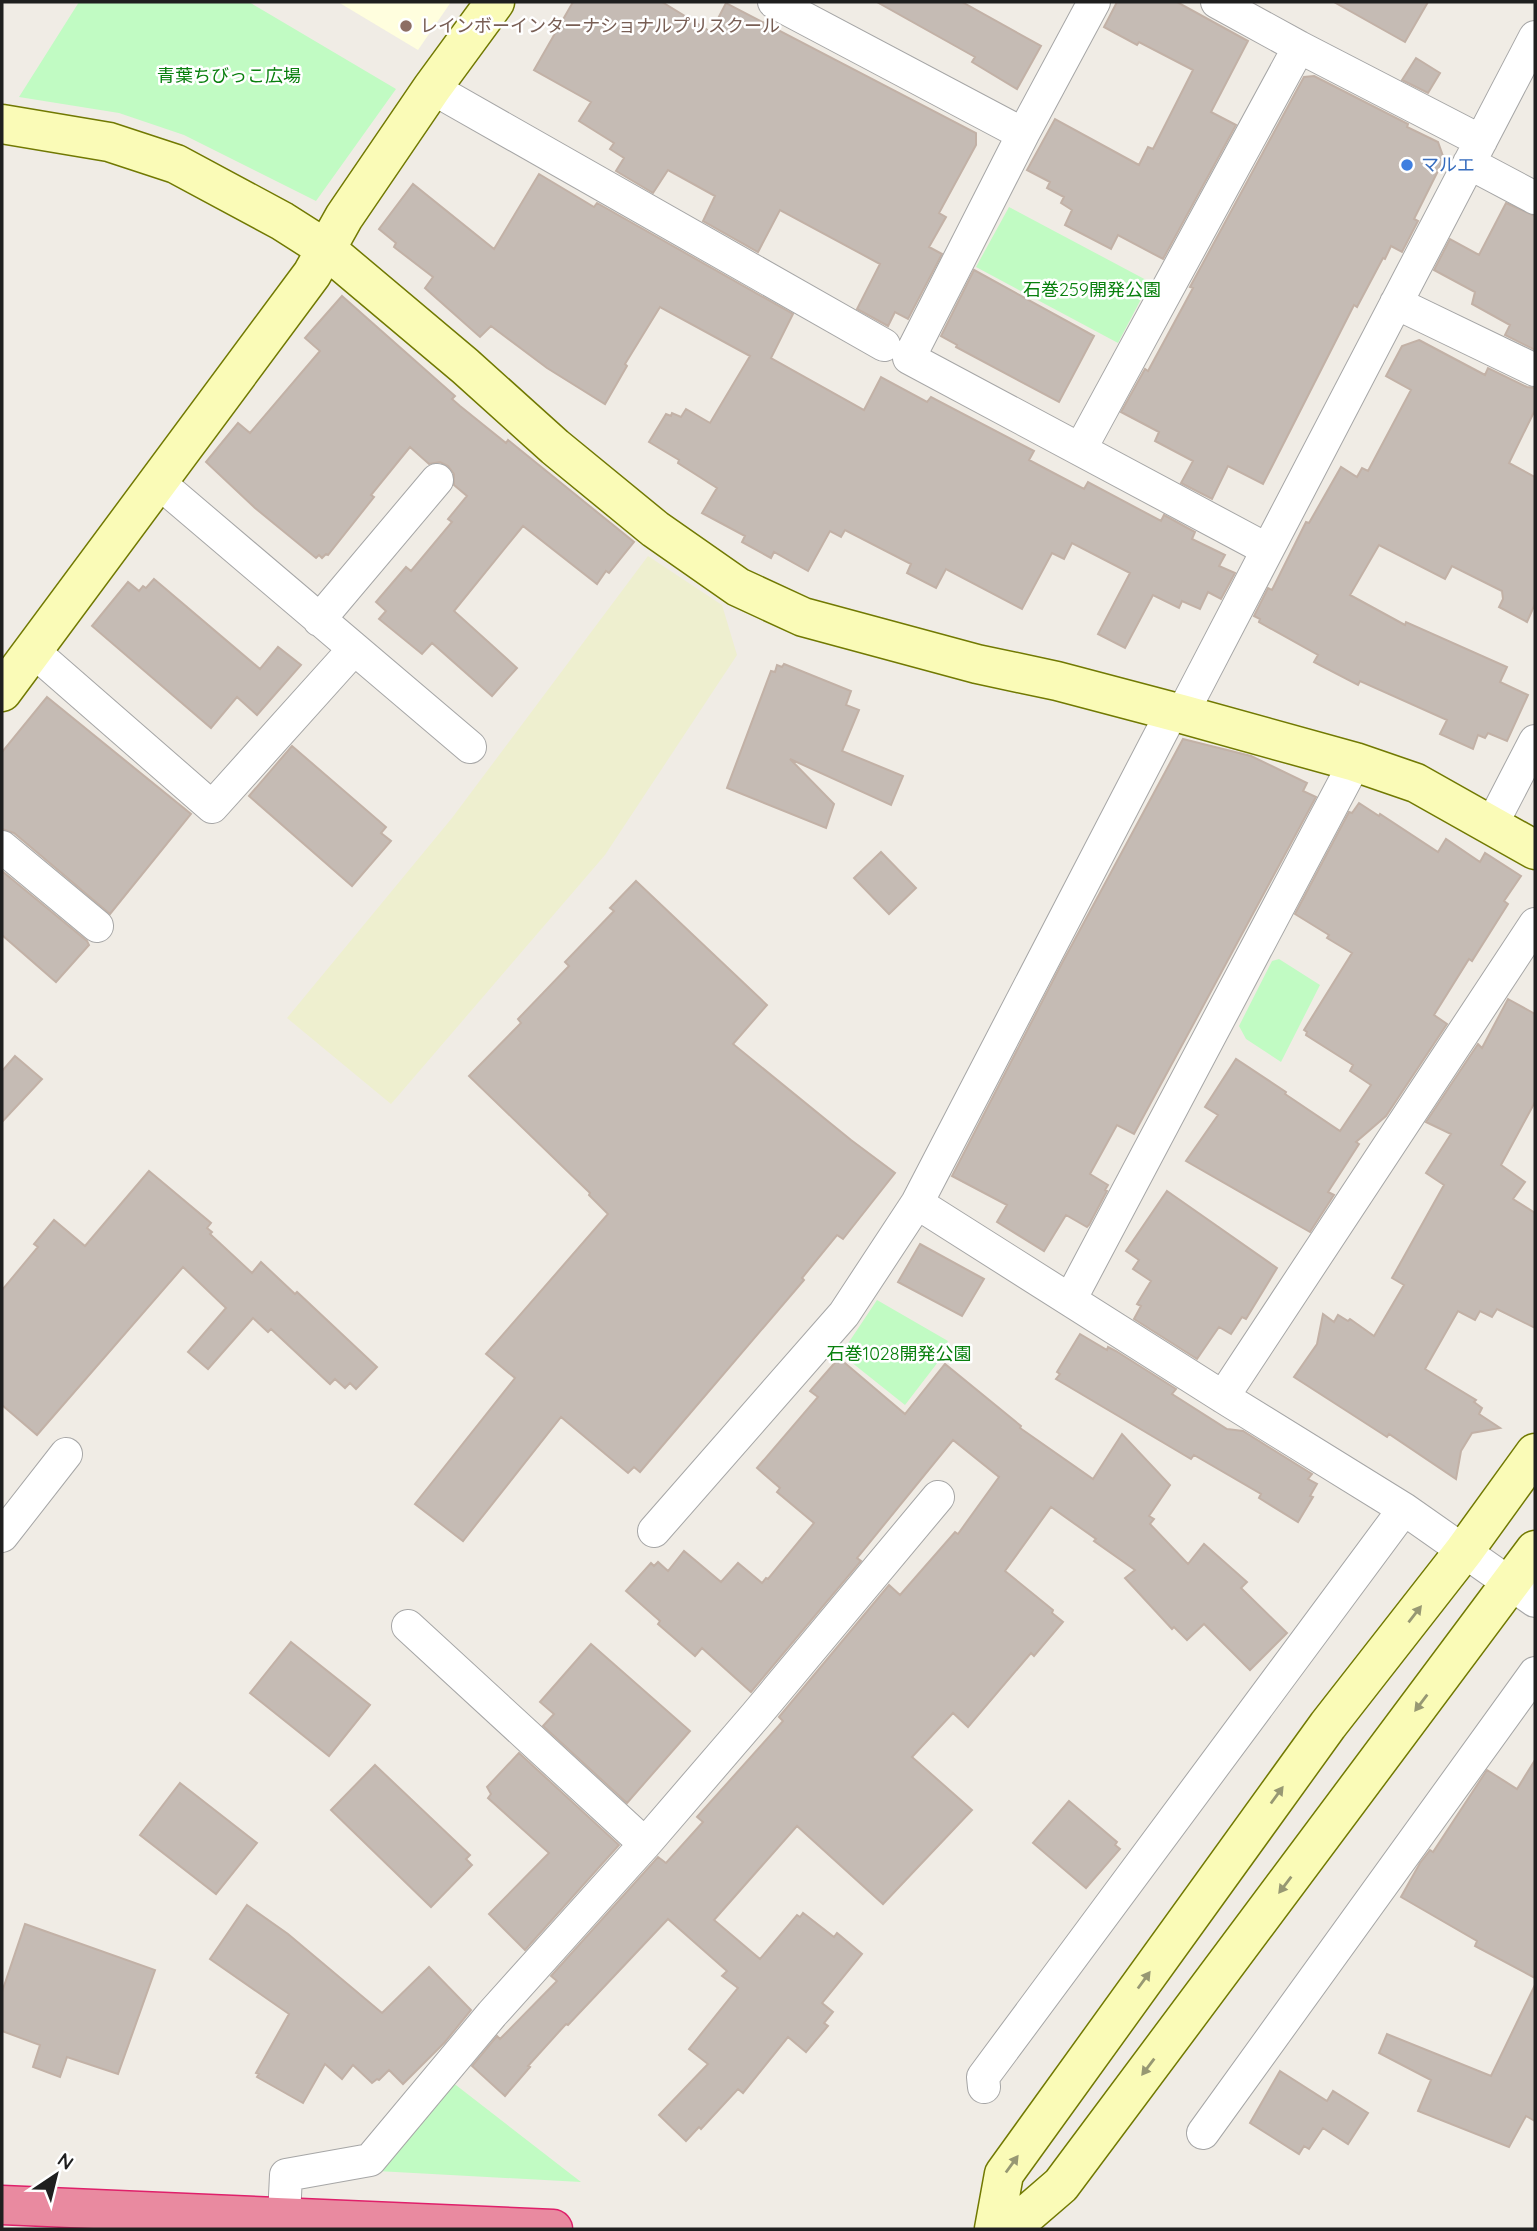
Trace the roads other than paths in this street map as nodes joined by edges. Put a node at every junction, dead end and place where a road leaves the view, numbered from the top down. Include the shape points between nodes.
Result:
1 (495, 2) edge
2 (774, 2) edge
3 (1094, 2) edge
4 (1217, 2) edge
5 (1535, 37) edge
6 (1298, 47) junction
7 (432, 88) junction
8 (2, 124) edge
9 (1023, 134) junction
10 (1475, 152) junction
11 (1535, 198) edge
12 (326, 249) junction
13 (1396, 303) junction
14 (884, 345) dead end
15 (1535, 370) edge
16 (1081, 448) junction
17 (437, 480) dead end
18 (157, 481) junction
19 (1266, 549) junction
20 (319, 620) junction
21 (354, 649) junction
22 (32, 650) junction
23 (2, 692) edge
24 (1177, 713) junction
25 (1535, 741) edge
26 (470, 747) dead end
27 (1355, 762) junction
28 (1492, 825) junction
29 (2, 847) edge
30 (1535, 850) edge
31 (1535, 924) edge
32 (97, 926) dead end
33 (917, 1203) junction
34 (1070, 1300) junction
35 (1223, 1397) junction
36 (1535, 1453) edge
37 (66, 1454) dead end
38 (938, 1497) dead end
39 (1404, 1509) junction
40 (654, 1531) dead end
41 (2, 1536) edge
42 (1535, 1550) edge
43 (1464, 1551) junction
44 (1523, 1593) edge
45 (408, 1626) dead end
46 (1535, 1673) edge
47 (645, 1844) junction
48 (984, 2087) dead end
49 (1203, 2133) dead end
50 (2, 2205) edge
51 (284, 2217) junction
52 (553, 2229) edge
53 (994, 2229) edge
54 (1010, 2229) edge

1 - 7 street
2 - 9 street
3 - 9 street
4 - 6 street
5 - 10 street
6 - 10 street
6 - 16 street
7 - 12 street
7 - 14 street
8 - 12 street via 109,142 176,164
9 - 16 street via 909,358
10 - 11 street
10 - 13 street
12 - 18 street
12 - 24 street via 607,490 738,586 803,617
13 - 15 street
13 - 19 street
16 - 19 street
17 - 20 street
18 - 20 street
18 - 22 street
19 - 24 street
20 - 21 street
21 - 22 street via 212,807
21 - 26 street
22 - 23 street
24 - 27 street
24 - 33 street
25 - 28 street
27 - 28 street via 1416,783
27 - 34 street
28 - 30 street
29 - 32 street
31 - 35 street
33 - 34 street
33 - 40 street via 844,1314
34 - 35 street
35 - 39 street
36 - 43 street
37 - 41 street
38 - 47 street
39 - 43 street
39 - 48 street via 983,2077
42 - 44 street
43 - 44 street
53 -> 43 street via 1004,2174 1328,1724
44 -> 54 street via 1061,2185
45 - 47 street
46 - 49 street
47 - 51 street via 492,2014 370,2160 286,2175
50 - 51 highway
51 - 52 highway

